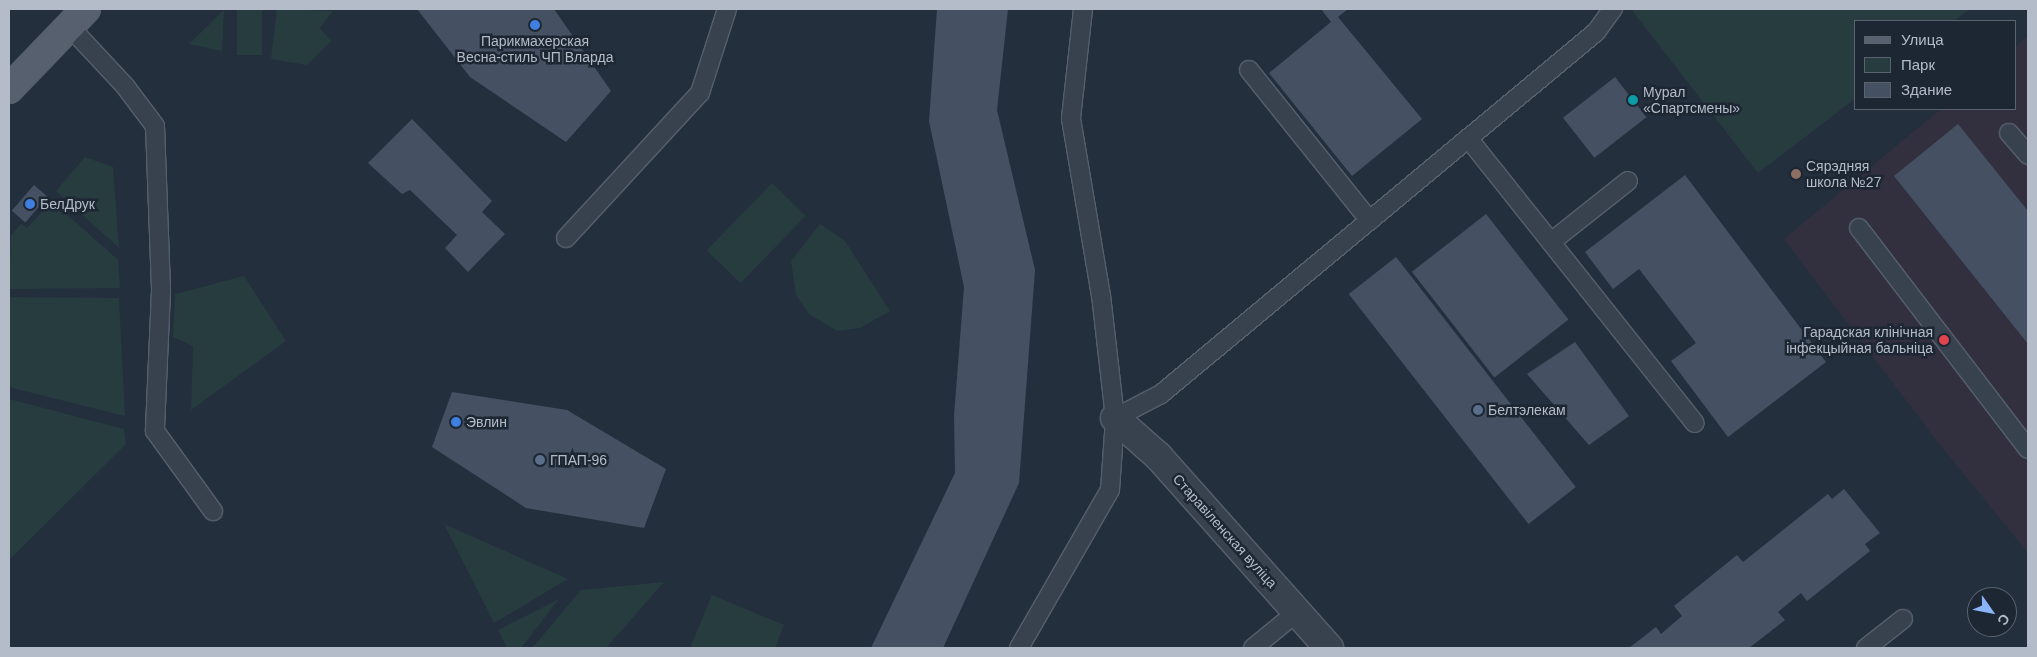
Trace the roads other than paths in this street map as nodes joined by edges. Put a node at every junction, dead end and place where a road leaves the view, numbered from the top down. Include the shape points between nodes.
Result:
1 (726, 9) edge
2 (1083, 9) edge
3 (1612, 9) edge
4 (77, 17) edge
5 (1248, 70) dead end
6 (9, 90) edge
7 (2009, 133) dead end
8 (1468, 138) junction
9 (2028, 155) edge
10 (1628, 181) dead end
11 (1370, 221) junction
12 (1859, 228) dead end
13 (566, 238) dead end
14 (1551, 242) junction
15 (1115, 418) junction
16 (1694, 423) dead end
17 (2028, 449) edge
18 (213, 511) dead end
19 (1297, 612) junction
20 (1903, 620) dead end
21 (1019, 648) edge
22 (1252, 648) edge
23 (1329, 648) edge
24 (1866, 648) edge

1 - 13 lane via 700,93
2 - 15 lane via 1071,118 1101,296
3 - 8 lane via 1596,32
4 - 6 main road
4 - 18 lane via 155,126 161,291 155,430
5 - 11 lane
7 - 9 lane
8 - 11 lane
8 - 14 lane
10 - 14 lane
11 - 15 lane via 1161,394
12 - 17 lane
14 - 16 lane
15 - 19 street, Старавіленская вуліца via 1158,456
15 - 21 lane via 1110,490
19 - 22 lane
19 - 23 street, Старавіленская вуліца
20 - 24 lane

